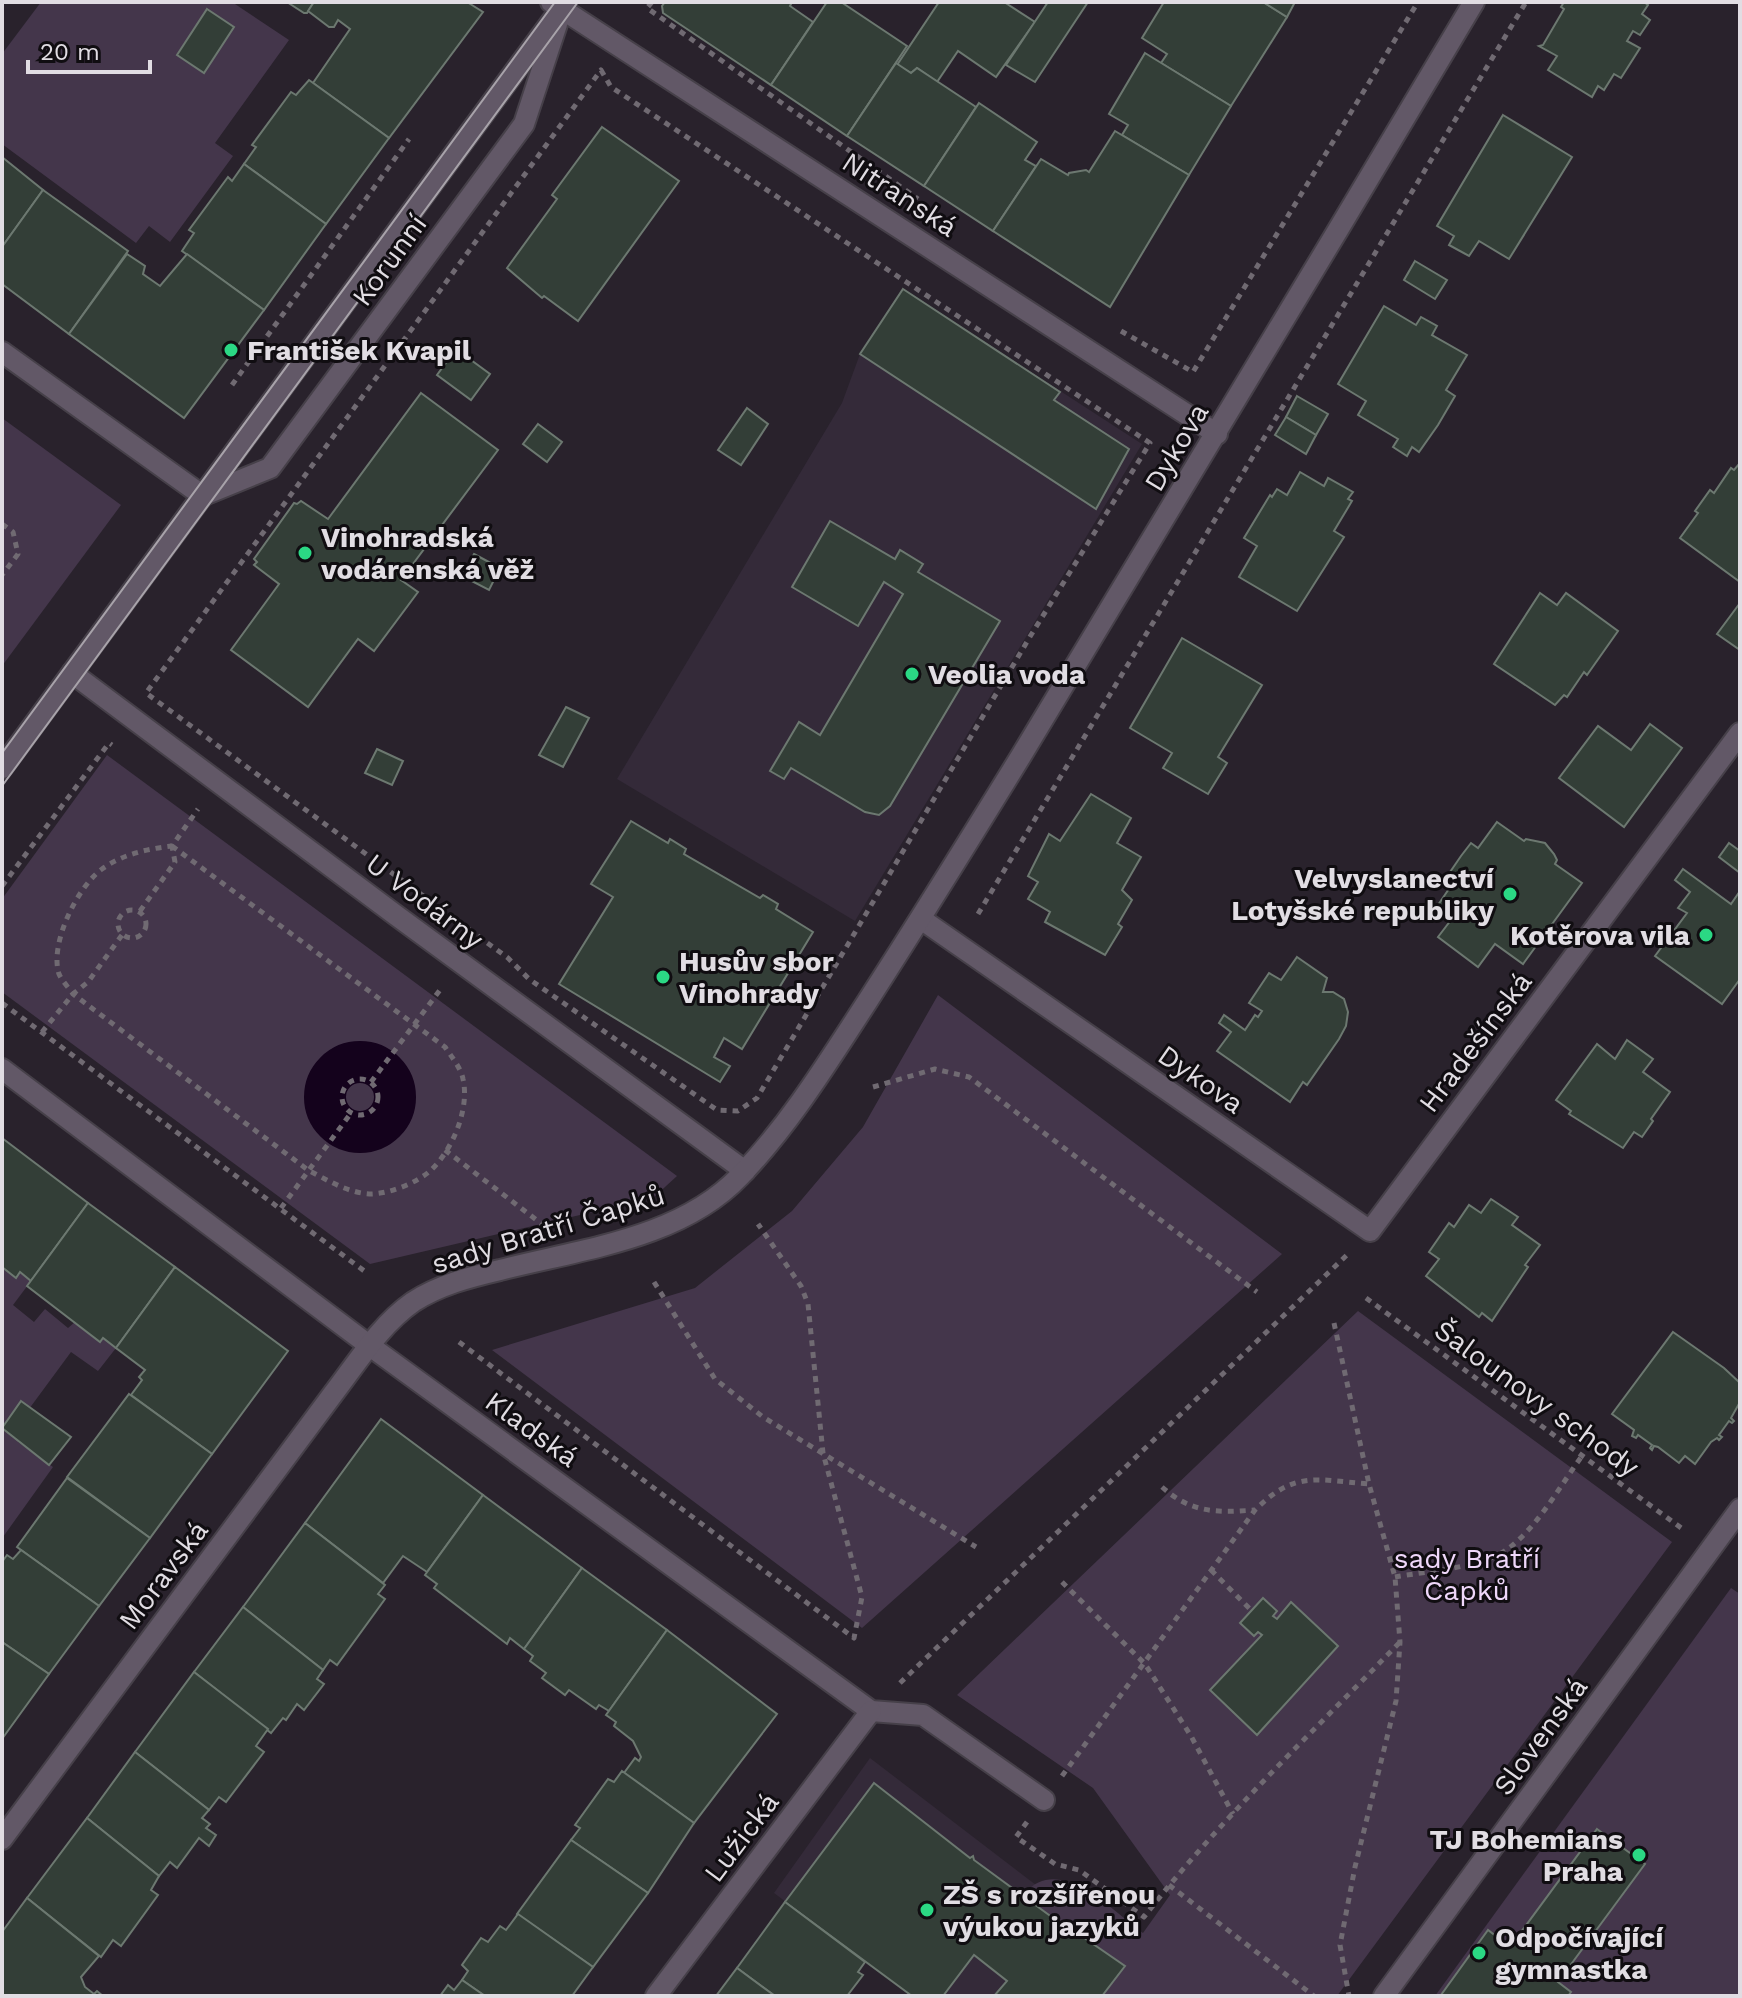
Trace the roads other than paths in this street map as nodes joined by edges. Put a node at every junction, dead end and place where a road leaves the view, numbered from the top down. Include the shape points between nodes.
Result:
1 (1474, 2) edge
2 (560, 4) edge
3 (2, 352) edge
4 (1217, 434) junction
5 (203, 496) junction
6 (72, 673) junction
7 (1740, 733) edge
8 (2, 768) edge
9 (921, 919) junction
10 (2, 1069) edge
11 (745, 1171) junction
12 (1370, 1231) joint
13 (370, 1346) junction
14 (1740, 1509) edge
15 (871, 1711) junction
16 (1044, 1800) road end
17 (2, 1839) edge
18 (656, 1996) edge
19 (1384, 1996) edge

1 - 4 street, Dykova
2 - 4 street, Nitranská
2 - 5 street, Korunní
2 - 5 street, Korunní via 524,124 270,468
3 - 5 street
4 - 9 street, Dykova
5 - 6 street, Korunní
6 - 8 street, Korunní
6 - 11 street, U Vodárny
7 - 12 street, Hradešínská
9 - 11 street, Dykova via 807,1095
9 - 12 street, Dykova
10 - 13 street, Kladská
11 - 13 street, sady Bratří Čapků via 719,1198 673,1223 431,1291 409,1305
13 - 15 street, Kladská
13 - 17 street, Moravská
14 - 19 street, Slovenská
15 - 16 street via 923,1715
15 - 18 street, Lužická

